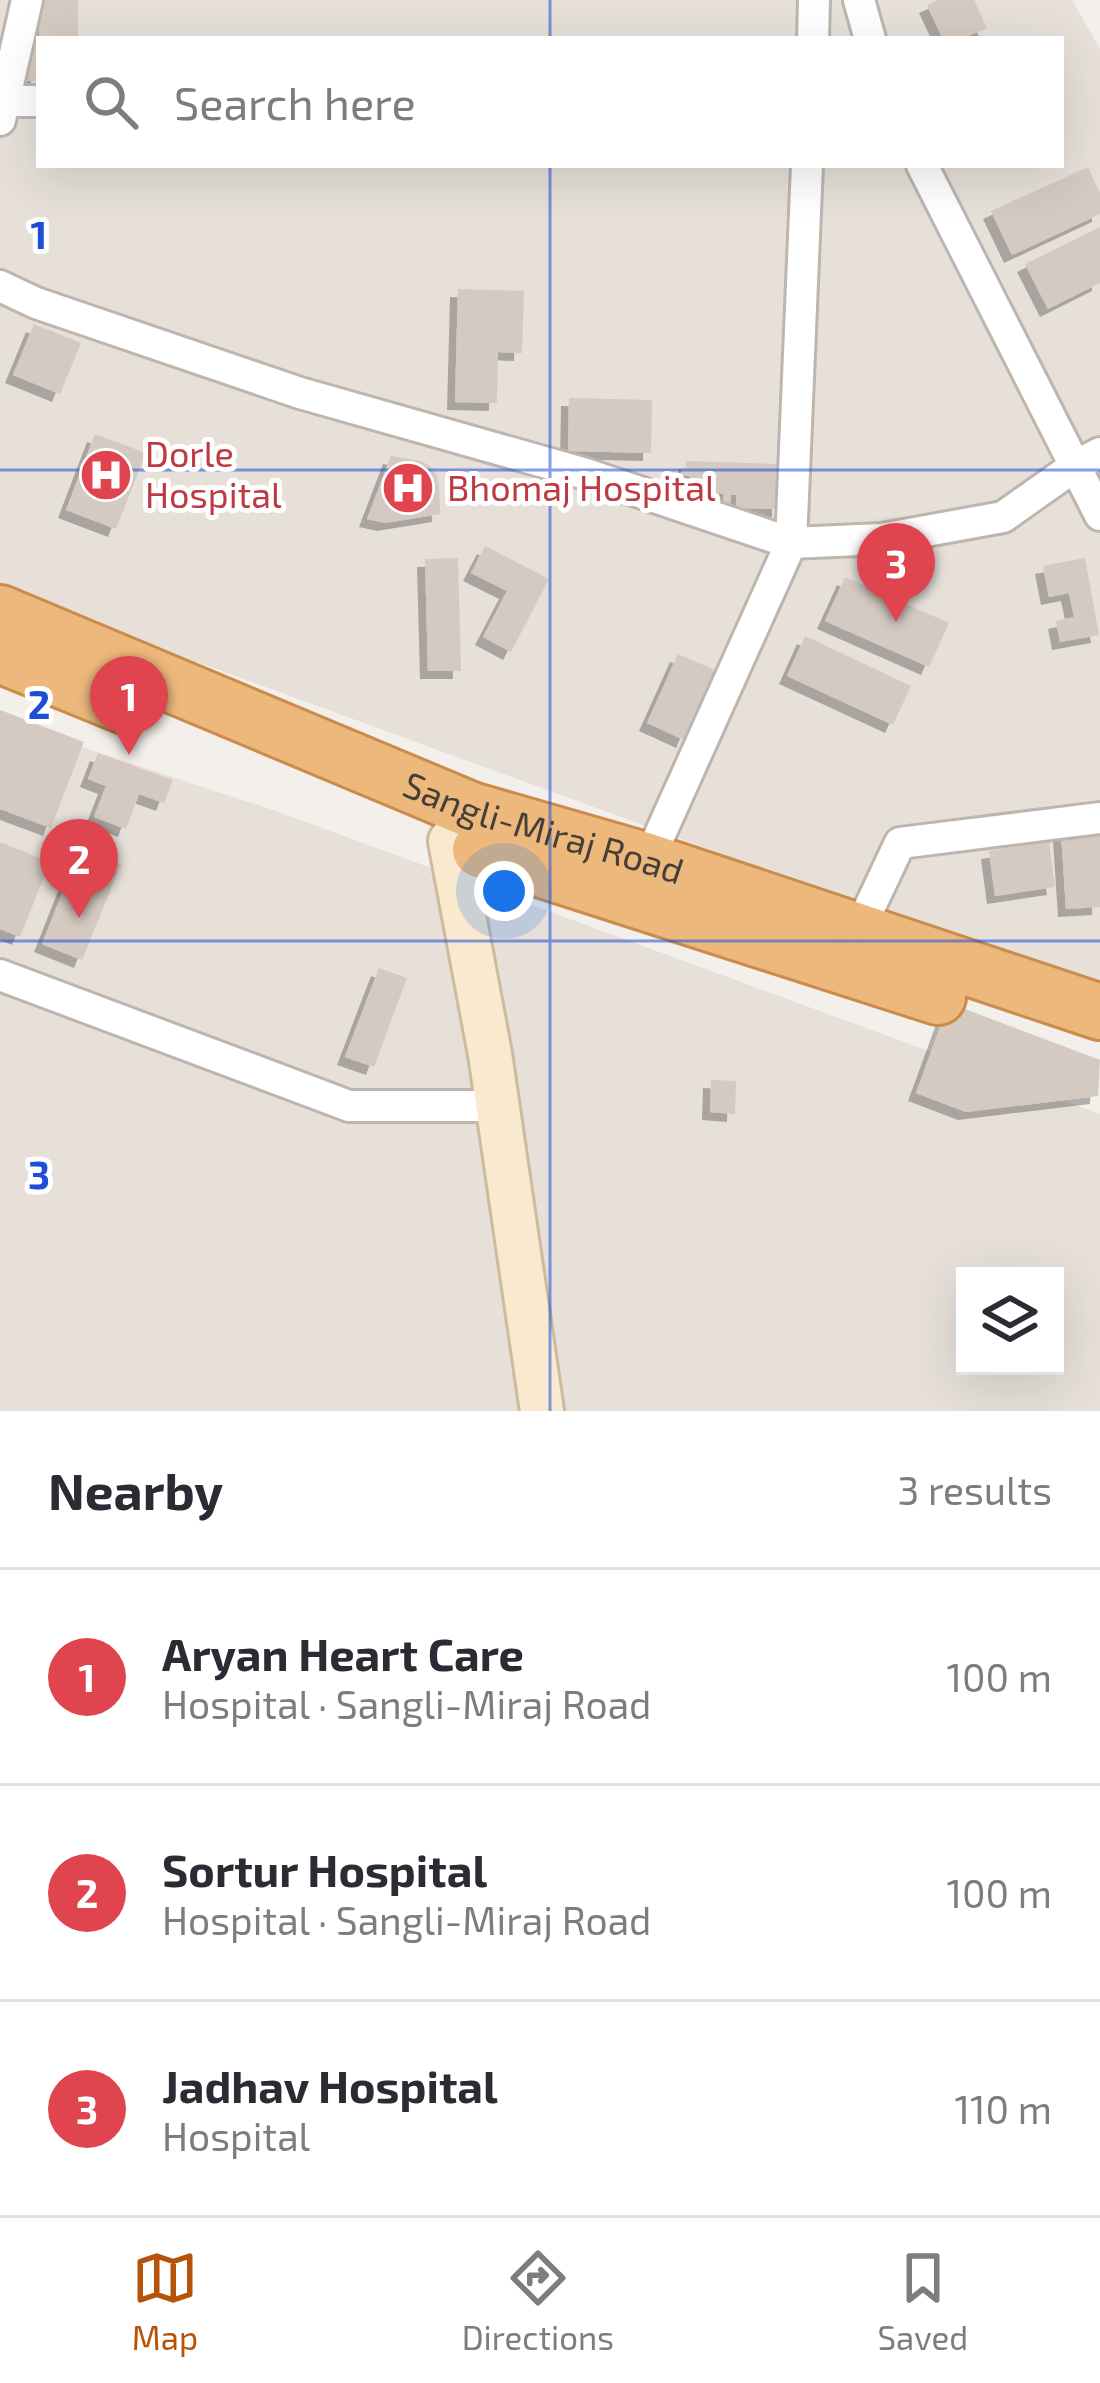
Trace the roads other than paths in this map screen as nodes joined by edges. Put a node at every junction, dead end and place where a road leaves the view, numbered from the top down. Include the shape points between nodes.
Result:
1 (28, 0) edge
2 (814, 0) edge
3 (860, 0) edge
4 (813, 36) edge
5 (869, 36) edge
6 (36, 102) edge
7 (2, 111) edge
8 (807, 168) edge
9 (924, 168) edge
10 (0, 286) edge
11 (1088, 459) edge
12 (1100, 515) edge
13 (791, 543) junction
14 (0, 613) edge
15 (0, 655) edge
16 (1100, 818) edge
17 (460, 826) junction
18 (648, 861) junction
19 (859, 932) junction
20 (0, 975) edge
21 (1100, 1012) edge
22 (1100, 1049) edge
23 (497, 1106) junction
24 (542, 1411) edge

1 - 7 street
2 - 4 street
3 - 5 street
6 - 7 street
8 - 13 street
9 - 11 street
10 - 13 street via 300,393 586,474
11 - 12 street
11 - 13 street via 1003,517 882,539
13 - 18 street
14 - 17 highway, Sangli-Miraj Road
15 - 17 highway, Sangli-Miraj Road
16 - 19 street via 900,843
17 - 18 highway, Sangli-Miraj Road
17 - 22 highway, Sangli-Miraj Road
17 - 23 main road
18 - 19 highway, Sangli-Miraj Road
19 - 21 highway, Sangli-Miraj Road
20 - 23 street via 349,1106
23 - 24 main road

